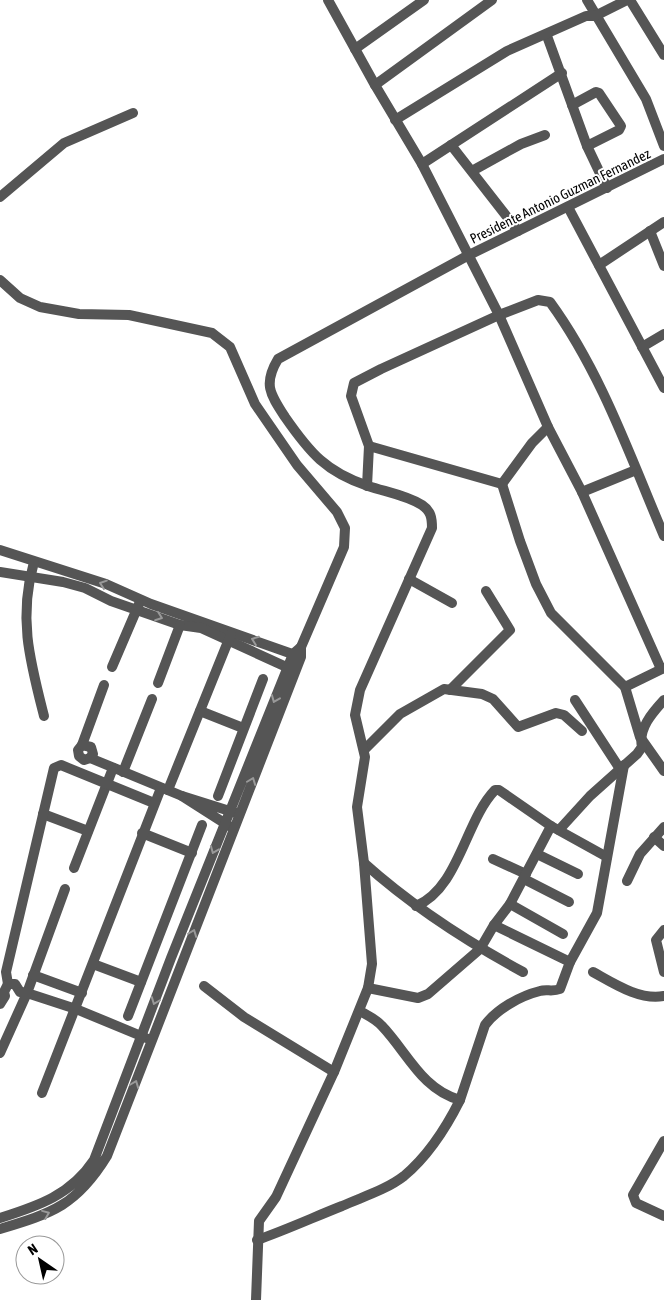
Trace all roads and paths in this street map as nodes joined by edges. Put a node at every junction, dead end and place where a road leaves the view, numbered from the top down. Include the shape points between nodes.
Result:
1 (328, 0) edge
2 (424, 0) edge
3 (492, 0) edge
4 (587, 0) edge
5 (629, 0) edge
6 (596, 16) junction
7 (546, 36) junction
8 (355, 49) junction
9 (664, 55) edge
10 (562, 73) junction
11 (374, 85) junction
12 (572, 105) junction
13 (133, 113) dead end
14 (396, 120) junction
15 (544, 135) dead end
16 (451, 145) junction
17 (587, 146) junction
18 (664, 146) edge
19 (664, 160) edge
20 (422, 164) junction
21 (472, 171) junction
22 (607, 188) junction
23 (0, 196) edge
24 (568, 207) junction
25 (664, 222) edge
26 (650, 230) junction
27 (518, 232) junction
28 (467, 256) junction
29 (599, 265) junction
30 (664, 266) edge
31 (0, 280) edge
32 (499, 315) junction
33 (664, 334) edge
34 (642, 347) junction
35 (664, 388) edge
36 (548, 426) junction
37 (370, 446) junction
38 (636, 470) junction
39 (502, 484) junction
40 (367, 486) junction
41 (582, 492) junction
42 (664, 536) edge
43 (0, 550) edge
44 (34, 562) junction
45 (0, 572) edge
46 (30, 576) junction
47 (409, 580) junction
48 (486, 591) dead end
49 (141, 599) junction
50 (452, 603) dead end
51 (136, 609) junction
52 (180, 625) junction
53 (230, 636) junction
54 (298, 652) junction
55 (112, 667) dead end
56 (662, 668) edge
57 (291, 670) junction
58 (263, 679) dead end
59 (158, 683) dead end
60 (104, 685) dead end
61 (625, 687) junction
62 (450, 690) junction
63 (152, 699) dead end
64 (576, 700) dead end
65 (664, 700) edge
66 (200, 711) junction
67 (44, 716) dead end
68 (243, 728) junction
69 (582, 731) dead end
70 (640, 737) junction
71 (364, 750) junction
72 (622, 767) junction
73 (113, 768) junction
74 (664, 771) edge
75 (123, 772) junction
76 (107, 783) junction
77 (164, 789) junction
78 (182, 796) junction
79 (218, 796) dead end
80 (154, 803) junction
81 (235, 813) junction
82 (43, 814) junction
83 (202, 826) dead end
84 (229, 826) junction
85 (664, 827) edge
86 (555, 828) junction
87 (88, 832) junction
88 (142, 833) junction
89 (654, 837) junction
90 (664, 846) edge
91 (192, 853) junction
92 (537, 854) junction
93 (606, 857) junction
94 (493, 859) dead end
95 (364, 863) junction
96 (74, 868) dead end
97 (578, 874) dead end
98 (525, 876) junction
99 (627, 881) dead end
100 (65, 889) dead end
101 (569, 902) dead end
102 (510, 904) junction
103 (416, 906) junction
104 (494, 925) junction
105 (664, 930) edge
106 (563, 934) dead end
107 (480, 949) junction
108 (570, 962) junction
109 (93, 964) junction
110 (524, 972) dead end
111 (593, 972) dead end
112 (664, 972) edge
113 (33, 975) junction
114 (142, 982) junction
115 (8, 984) junction
116 (204, 986) dead end
117 (368, 988) junction
118 (23, 993) junction
119 (82, 993) junction
120 (664, 996) edge
121 (3, 1000) edge
122 (76, 1009) junction
123 (360, 1011) junction
124 (128, 1016) dead end
125 (141, 1036) junction
126 (151, 1041) junction
127 (0, 1053) edge
128 (334, 1072) junction
129 (42, 1094) dead end
130 (460, 1100) junction
131 (664, 1141) edge
132 (664, 1216) edge
133 (0, 1218) edge
134 (0, 1229) edge
135 (257, 1240) junction
136 (256, 1300) edge

1 - 8 street
2 - 8 street
3 - 11 street
4 - 6 street
5 - 6 street
5 - 9 street
6 - 7 street via 586,16
6 - 18 street via 646,99
7 - 10 street
7 - 14 street via 507,51
8 - 11 street
10 - 12 street
10 - 16 street
11 - 14 street
12 - 17 street
12 - 17 street via 599,92 621,126
13 - 23 street via 64,143
14 - 20 street
15 - 21 street
16 - 20 street
16 - 21 street
17 - 22 street
19 - 22 street, Presidente Antonio Guzman Fernandez
20 - 28 street
21 - 27 street
22 - 24 street, Presidente Antonio Guzman Fernandez
24 - 27 street, Presidente Antonio Guzman Fernandez
24 - 29 street
25 - 26 street
26 - 29 street
26 - 30 street
27 - 28 street, Presidente Antonio Guzman Fernandez
28 - 32 street
28 - 40 street, Presidente Antonio Guzman Fernandez via 278,359 272,370 268,382 272,398 300,439 323,465
29 - 34 street
31 - 54 street via 20,298 40,307 80,314 129,315 212,332 230,347 255,404 297,465 337,512 344,528 344,547
32 - 36 street
32 - 37 street via 354,383 351,396
32 - 38 street via 538,300 550,302 564,321 606,399
33 - 34 street
34 - 35 street
36 - 39 street
36 - 41 street
37 - 39 street
37 - 40 street
38 - 41 street
38 - 42 street
39 - 61 street via 526,558 551,613
40 - 47 street, Presidente Antonio Guzman Fernandez via 400,495 430,512 432,528
41 - 56 street
43 - 44 street
44 - 46 street
49 -> 44 street via 106,584
45 - 46 street
46 - 51 street via 85,588
46 - 67 street via 27,583 26,645
47 - 50 street
47 - 71 street via 356,704 354,715
48 - 62 street via 510,630
49 - 51 street
49 - 53 street
51 -> 52 street
51 - 55 street
52 - 53 street
52 - 59 street
54 -> 53 street
53 - 57 street
53 - 66 street
54 - 57 street
56 - 61 street
57 - 81 street
58 - 68 street
60 - 73 street via 78,750 84,760 90,758
61 - 70 street
62 - 69 street via 482,694 493,699 518,727 556,713 564,715
62 - 71 street via 444,689 400,714
63 - 75 street
64 - 72 street
65 - 70 street via 649,718
66 - 68 street
66 - 77 street
68 - 79 street
70 - 72 street via 642,747
70 - 74 street
71 - 95 street via 357,806
72 - 86 street
72 - 93 street
73 - 75 street
73 - 76 street
75 - 77 street
76 - 80 street
76 - 82 street via 57,766 50,776
76 - 87 street
77 - 78 street
77 - 80 street
78 - 81 street
78 - 84 street
80 - 88 street
81 - 84 street
82 - 87 street
82 - 115 street via 6,972
83 - 91 street
84 -> 125 street
126 -> 84 street
85 - 89 street
86 - 92 street
86 - 93 street
86 - 103 street via 495,790 481,809 446,876 428,901
87 - 96 street
88 - 91 street
88 - 109 street
89 - 90 street
89 - 99 street via 640,854
91 - 114 street
92 - 97 street
92 - 98 street
93 - 108 street via 597,913
94 - 98 street
95 - 103 street
95 - 117 street via 372,964
98 - 101 street
98 - 102 street
100 - 113 street
102 - 104 street
102 - 106 street
103 - 107 street
104 - 107 street
104 - 108 street
105 - 112 street via 656,940
107 - 110 street
107 - 117 street via 425,996 418,998
108 - 130 street via 560,989 538,991 490,1018
109 - 114 street
109 - 119 street
111 - 120 street via 621,988 651,997
113 - 118 street
113 - 119 street
114 - 124 street
115 - 118 street via 15,984
115 - 121 street
116 - 128 street via 244,1017
117 - 123 street
118 - 121 street via 14,999
118 - 122 street
118 - 127 street
119 - 122 street
122 - 125 street
122 - 129 street
123 - 128 street
123 - 130 street via 382,1025 420,1074 438,1089
125 - 126 street
125 - 133 street via 94,1160 86,1172 74,1186 58,1196
134 -> 126 street via 58,1209 95,1176
128 - 135 street via 276,1197 259,1221
130 - 135 street via 443,1131 404,1176 367,1196
131 - 132 street via 633,1195 636,1202
135 - 136 street

